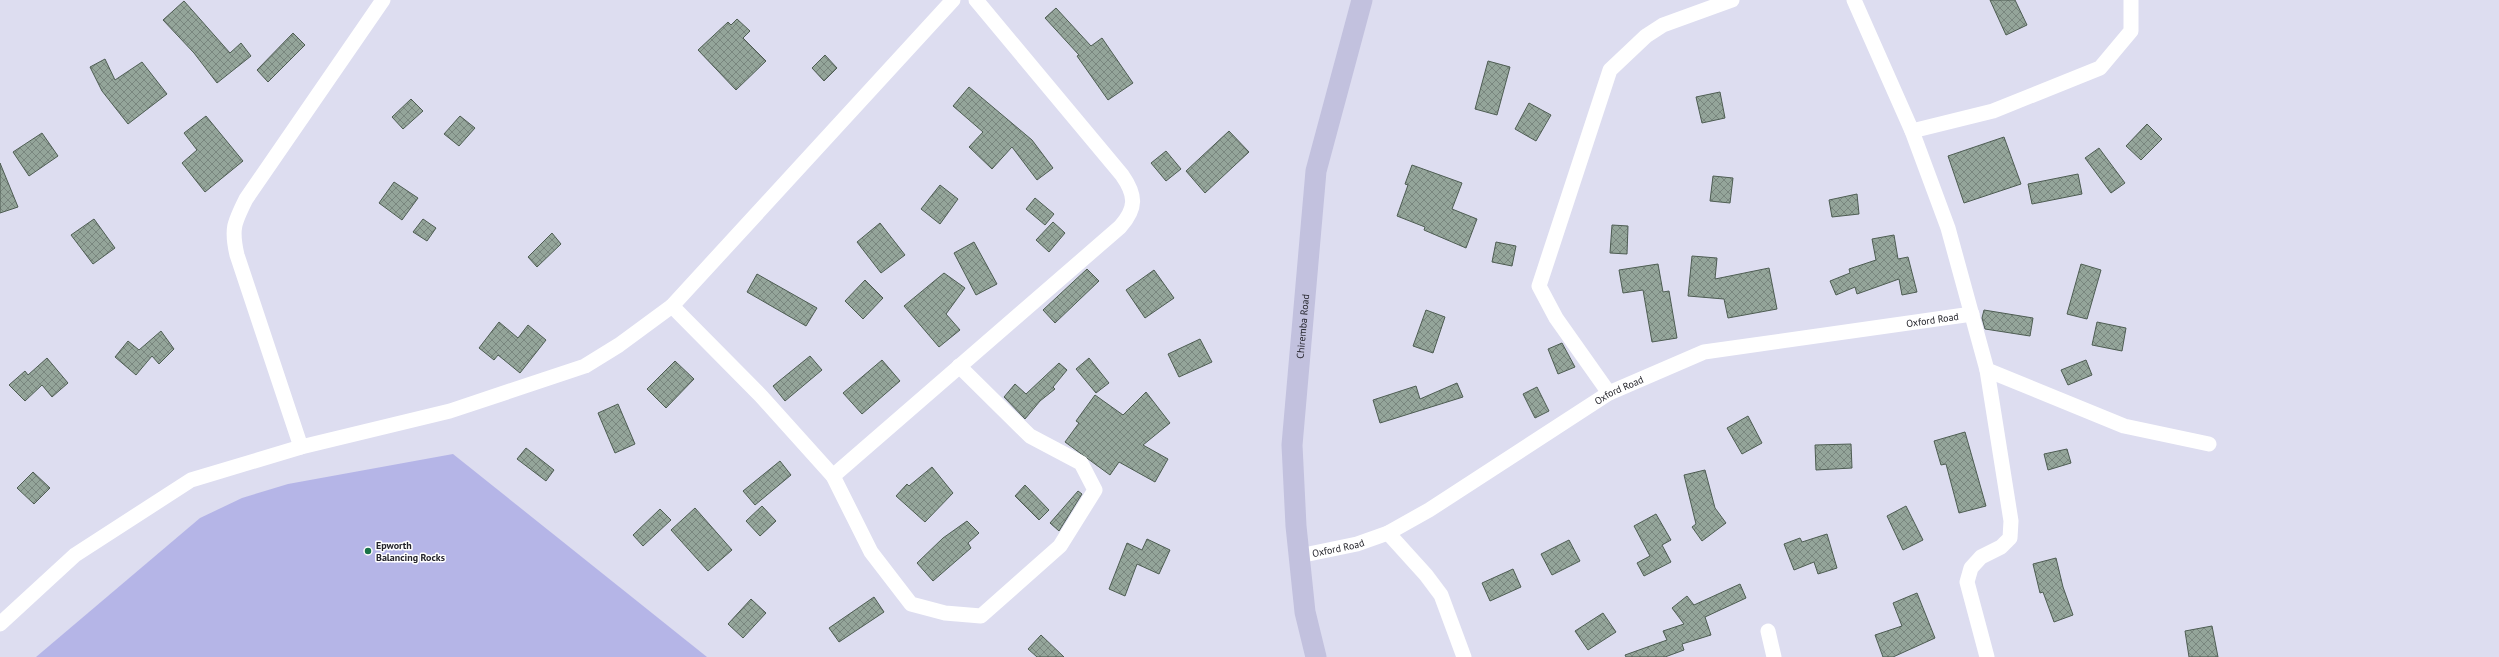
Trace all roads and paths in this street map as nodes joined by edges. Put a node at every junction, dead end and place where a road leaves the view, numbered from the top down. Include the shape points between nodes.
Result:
1 (383, 0) edge
2 (953, 0) edge
3 (976, 0) edge
4 (1362, 0) edge
5 (1732, 0) edge
6 (1854, 0) edge
7 (2131, 0) edge
8 (1912, 131) junction
9 (672, 306) junction
10 (1972, 314) junction
11 (959, 366) junction
12 (1987, 370) junction
13 (1609, 393) junction
14 (2209, 444) dead end
15 (300, 447) junction
16 (833, 476) junction
17 (1388, 533) junction
18 (1299, 556) junction
19 (0, 624) edge
20 (1768, 631) dead end
21 (1316, 657) edge
22 (1464, 657) edge
23 (1774, 657) edge
24 (1987, 657) edge

1 - 15 street via 246,198 232,234
2 - 9 street
3 - 11 street via 1122,175 1132,194 1133,204 1129,217 1120,227
4 - 18 main road, Chiremba Road via 1316,171 1292,445
5 - 13 street via 1663,25 1646,36 1610,70 1539,286 1556,318
6 - 8 street
7 - 8 street via 2131,31 2100,68 1993,111
8 - 10 street via 1948,228
9 - 15 street via 619,345 585,366 450,411
9 - 16 street via 761,396
10 - 12 street
10 - 13 street, Oxford Road via 1704,352
11 - 16 street
11 - 16 street via 1030,436 1081,462 1094,490 1060,546 981,616 945,613 911,604 870,552
12 - 14 street via 2124,426
12 - 24 street via 2011,521 2010,538 2001,547 1981,557 1972,568 1967,582
13 - 17 street, Oxford Road via 1429,510
15 - 19 street via 191,480 75,554
17 - 18 street, Oxford Road via 1357,544
17 - 22 street via 1441,595
18 - 21 main road, Chiremba Road via 1305,612
20 - 23 street

